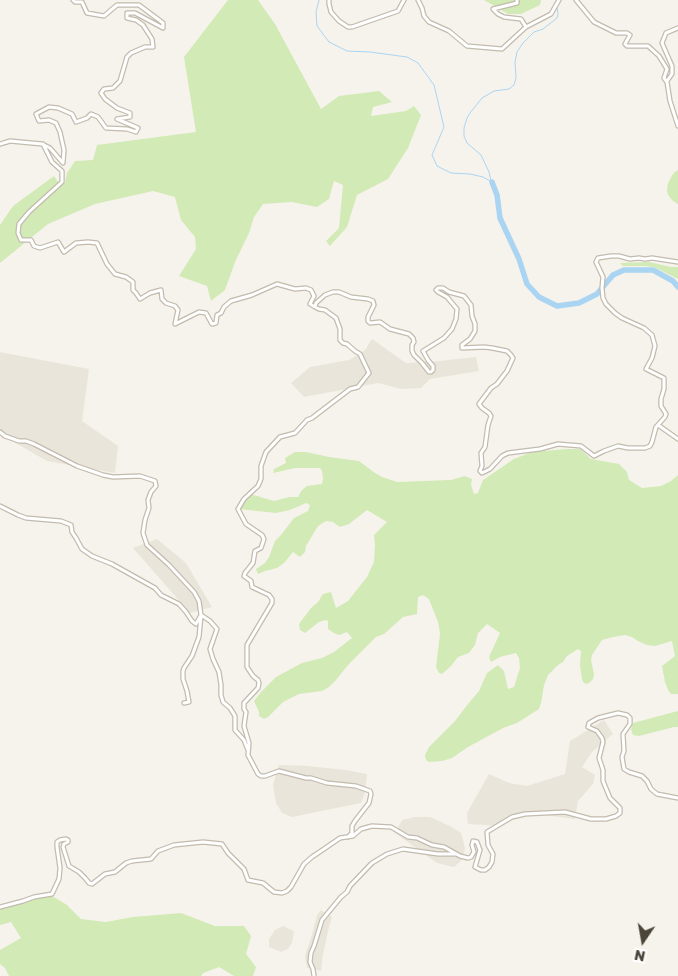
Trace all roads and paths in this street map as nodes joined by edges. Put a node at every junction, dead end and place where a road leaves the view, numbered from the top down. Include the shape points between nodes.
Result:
1 (73, 0) edge
2 (330, 0) edge
3 (404, 0) edge
4 (418, 0) edge
5 (517, 0) edge
6 (559, 0) edge
7 (576, 0) edge
8 (526, 28) junction
9 (678, 28) edge
10 (667, 82) junction
11 (678, 126) edge
12 (0, 144) edge
13 (42, 144) junction
14 (678, 262) edge
15 (315, 307) junction
16 (658, 425) junction
17 (0, 432) edge
18 (678, 439) edge
19 (0, 506) edge
20 (201, 616) junction
21 (184, 703) dead end
22 (248, 750) junction
23 (678, 798) edge
24 (348, 837) junction
25 (456, 854) junction
26 (0, 907) edge
27 (314, 976) edge

1 - 13 street via 82,2 88,13 104,16 117,5 139,5 164,22 163,28 135,13 127,13 127,18 143,25 153,47 131,53 120,81 101,94 117,108 130,113 130,117 117,119 138,128 136,132 106,128 98,117 91,114 76,122 72,114 49,107 36,114 39,121 49,120 56,124 64,150 63,163
2 - 3 street via 331,12 348,27 398,11
4 - 8 street via 429,22 449,31 467,46 502,49
5 - 8 street via 518,3 493,9 504,18 521,19
6 - 8 street via 551,14
7 - 10 street via 594,22 616,33 630,35 627,46 648,46 667,69 664,78
9 - 10 street via 666,34 662,43 672,66
10 - 11 street
12 - 13 street via 10,141
13 - 15 street via 52,162 62,171 62,182 19,224 21,240 31,240 40,248 58,242 64,252 76,243 97,243 107,264 116,274 133,282 132,290 140,299 161,290 162,299 178,310 175,324 199,312 206,313 212,324 216,323 217,315 231,301 252,296 277,284 311,290 314,296 310,304
14 - 16 street via 652,258 630,260 620,256 598,258 596,262 604,277 602,288 606,304 622,318 652,334 655,346 646,369 664,378 661,406 666,414
15 - 16 street via 319,300 333,292 373,301 368,322 380,322 390,329 409,334 414,342 414,355 431,372 433,366 423,351 444,338 456,319 456,310 436,290 443,288 464,296 470,305 475,331 462,348 492,348 507,352 513,358 507,371 479,404 491,416 481,453 482,473 508,453 558,444 581,446 594,456 618,446 645,448 650,446
15 - 22 street via 336,318 340,340 360,354 369,373 358,386 308,420 295,433 280,438 266,452 258,486 238,509 246,524 264,539 244,576 251,581 252,587 272,599 247,645 247,667 259,684 244,703
16 - 18 street
17 - 20 street via 101,474 140,476 155,481 143,532 147,545 194,592
19 - 20 street via 26,518 71,525 82,549 92,556 155,588 179,604 196,624
20 - 21 street via 199,638 183,671 189,702
20 - 22 street via 217,629 210,649 219,672 221,695 235,716 234,730
22 - 24 street via 260,776 279,771 370,791 369,803
23 - 25 street via 657,794 642,776 624,769 623,734 630,724 628,714 598,718 588,727 602,738 599,758 603,781 610,798 620,808 620,814 606,819 591,819 566,812 512,817 487,832 493,854 489,868 475,868 480,850 477,842 473,841 471,857
24 - 25 street via 361,829 380,826
24 - 26 street via 340,838 312,856 291,887 282,893 274,892 263,883 248,880 244,868 222,844 203,842 158,850 151,859 126,863 89,884 79,872 68,866 63,847 68,840 60,840 56,847 59,879 52,894
25 - 27 street via 403,849 372,863 322,920 310,952

